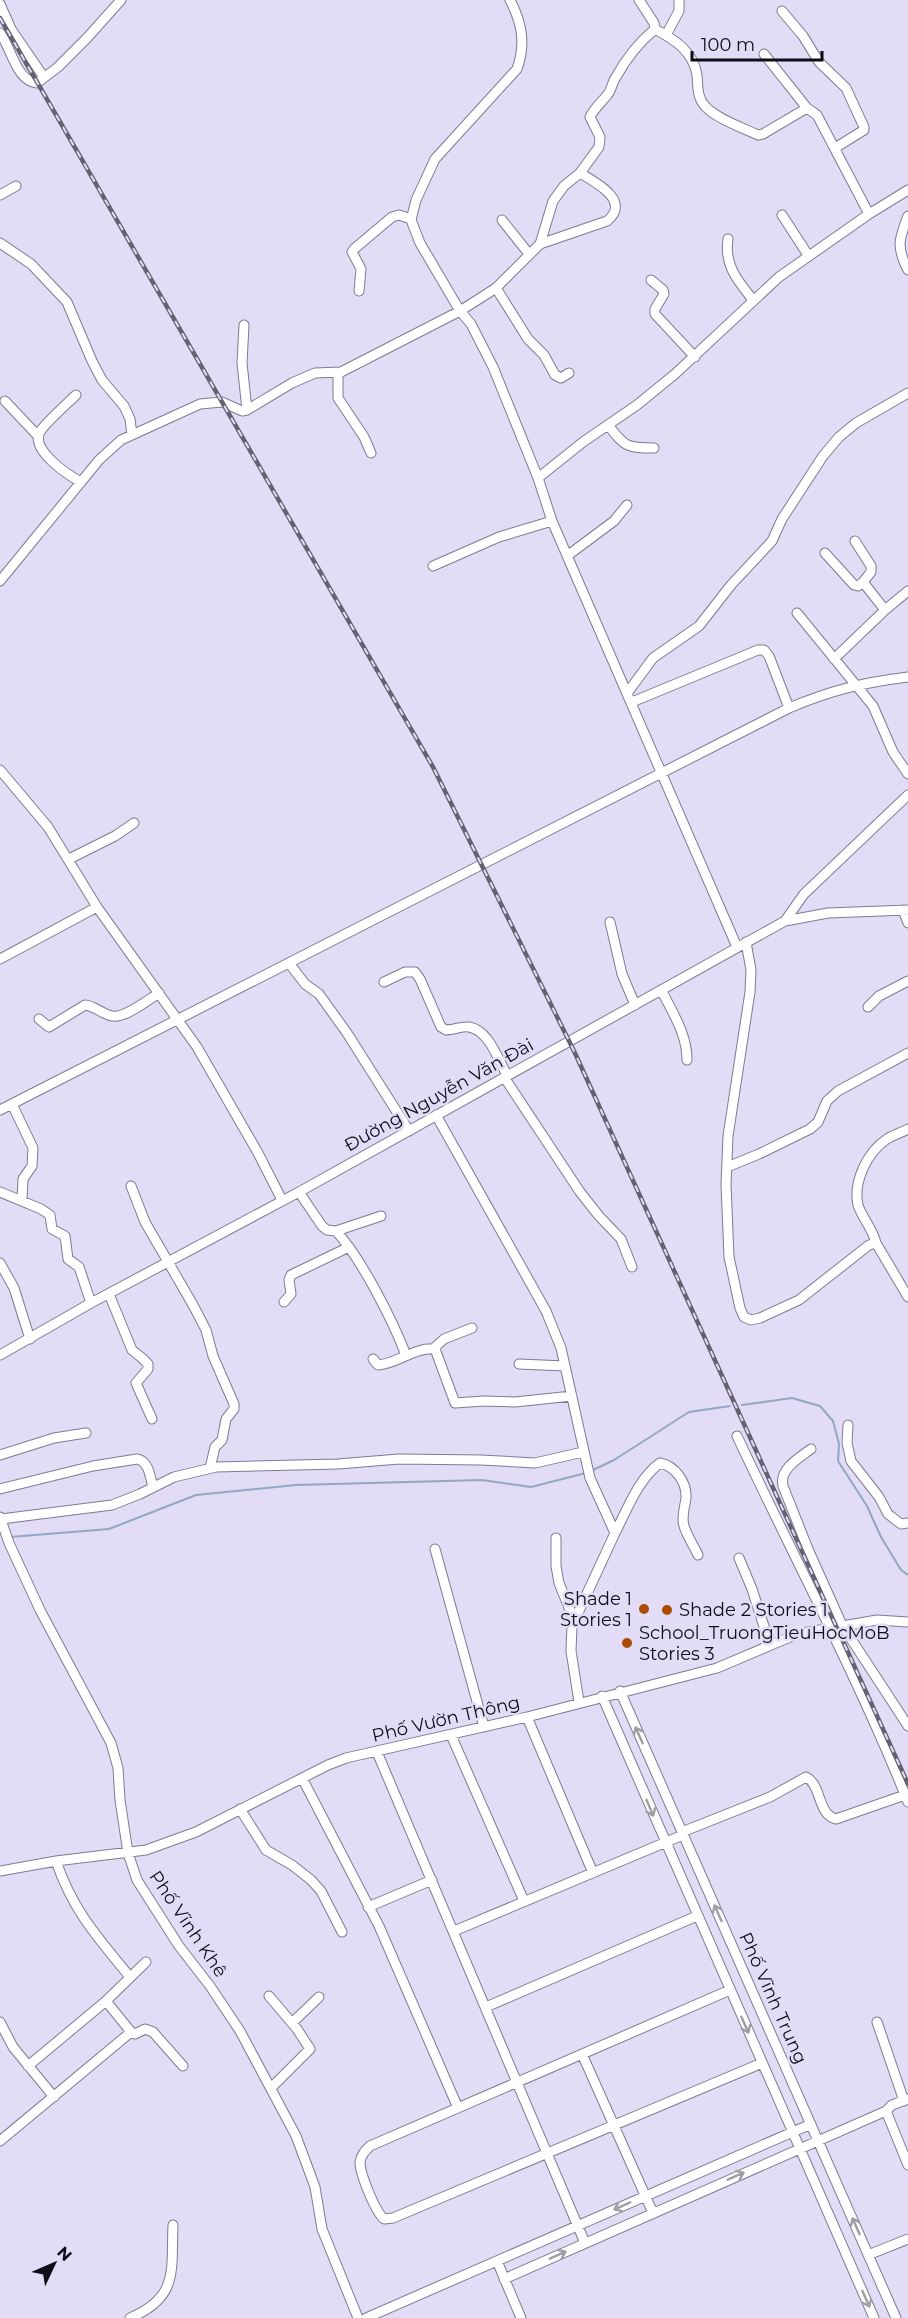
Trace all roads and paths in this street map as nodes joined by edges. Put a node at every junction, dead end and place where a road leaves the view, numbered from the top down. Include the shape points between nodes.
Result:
1 (121, 0) edge
2 (510, 0) edge
3 (639, 0) edge
4 (679, 0) edge
5 (0, 4) edge
6 (782, 11) dead end
7 (656, 28) junction
8 (0, 33) edge
9 (666, 35) junction
10 (764, 54) dead end
11 (43, 76) junction
12 (807, 108) junction
13 (835, 148) junction
14 (580, 173) junction
15 (16, 186) dead end
16 (908, 190) edge
17 (0, 195) edge
18 (869, 214) junction
19 (782, 215) dead end
20 (908, 216) edge
21 (411, 219) junction
22 (502, 220) dead end
23 (728, 239) dead end
24 (0, 243) edge
25 (540, 244) junction
26 (529, 254) junction
27 (807, 255) junction
28 (908, 270) edge
29 (651, 280) dead end
30 (496, 288) junction
31 (359, 291) dead end
32 (753, 300) junction
33 (460, 311) junction
34 (244, 325) dead end
35 (695, 357) junction
36 (338, 373) junction
37 (569, 373) dead end
38 (908, 393) edge
39 (76, 395) dead end
40 (5, 400) dead end
41 (247, 410) junction
42 (608, 425) junction
43 (132, 435) junction
44 (38, 436) junction
45 (654, 448) dead end
46 (371, 453) dead end
47 (538, 478) junction
48 (81, 482) junction
49 (627, 505) dead end
50 (552, 521) junction
51 (855, 541) dead end
52 (825, 554) dead end
53 (567, 556) junction
54 (434, 566) dead end
55 (0, 581) edge
56 (863, 582) junction
57 (908, 591) edge
58 (885, 610) junction
59 (797, 613) dead end
60 (834, 659) junction
61 (908, 677) edge
62 (854, 685) junction
63 (628, 692) junction
64 (632, 702) junction
65 (789, 708) junction
66 (0, 771) edge
67 (662, 772) junction
68 (908, 774) edge
69 (908, 795) edge
70 (134, 823) dead end
71 (69, 859) junction
72 (97, 907) junction
73 (906, 910) edge
74 (785, 921) junction
75 (610, 922) dead end
76 (908, 923) edge
77 (746, 942) junction
78 (737, 947) junction
79 (0, 959) edge
80 (289, 963) junction
81 (908, 981) edge
82 (384, 982) dead end
83 (662, 991) junction
84 (159, 993) junction
85 (636, 1005) junction
86 (868, 1007) dead end
87 (39, 1019) dead end
88 (178, 1019) junction
89 (908, 1053) edge
90 (687, 1060) dead end
91 (505, 1076) junction
92 (12, 1104) junction
93 (0, 1110) edge
94 (436, 1115) junction
95 (908, 1129) edge
96 (409, 1131) junction
97 (727, 1167) junction
98 (131, 1186) dead end
99 (0, 1192) edge
100 (299, 1192) junction
101 (22, 1200) junction
102 (282, 1200) junction
103 (381, 1216) dead end
104 (336, 1231) junction
105 (876, 1243) junction
106 (349, 1247) junction
107 (168, 1262) junction
108 (0, 1263) edge
109 (633, 1267) dead end
110 (109, 1294) junction
111 (908, 1297) edge
112 (284, 1302) dead end
113 (91, 1303) junction
114 (472, 1328) dead end
115 (30, 1339) junction
116 (433, 1349) junction
117 (0, 1355) edge
118 (406, 1355) junction
119 (373, 1359) dead end
120 (519, 1364) dead end
121 (565, 1366) junction
122 (572, 1396) junction
123 (152, 1419) dead end
124 (848, 1425) dead end
125 (86, 1433) dead end
126 (737, 1436) dead end
127 (811, 1449) dead end
128 (583, 1452) junction
129 (0, 1455) edge
130 (210, 1468) junction
131 (153, 1487) junction
132 (0, 1489) edge
133 (0, 1518) edge
134 (908, 1524) edge
135 (615, 1533) junction
136 (556, 1538) dead end
137 (435, 1549) dead end
138 (698, 1556) dead end
139 (739, 1558) dead end
140 (574, 1620) junction
141 (908, 1622) edge
142 (842, 1625) junction
143 (828, 1627) junction
144 (770, 1645) junction
145 (620, 1691) junction
146 (602, 1696) junction
147 (579, 1702) junction
148 (527, 1717) junction
149 (908, 1726) edge
150 (484, 1727) junction
151 (451, 1735) junction
152 (377, 1752) junction
153 (302, 1778) junction
154 (907, 1798) edge
155 (240, 1809) junction
156 (682, 1834) junction
157 (665, 1843) junction
158 (128, 1853) junction
159 (56, 1861) junction
160 (0, 1871) edge
161 (593, 1873) junction
162 (432, 1880) junction
163 (524, 1901) junction
164 (368, 1907) junction
165 (698, 1916) junction
166 (454, 1931) junction
167 (342, 1932) dead end
168 (146, 1962) dead end
169 (130, 1977) junction
170 (730, 1990) junction
171 (269, 1996) dead end
172 (319, 1997) dead end
173 (106, 2001) junction
174 (486, 2007) junction
175 (0, 2022) edge
176 (877, 2022) dead end
177 (292, 2023) junction
178 (131, 2032) junction
179 (582, 2054) junction
180 (762, 2063) junction
181 (28, 2066) junction
182 (183, 2066) dead end
183 (518, 2082) junction
184 (271, 2088) junction
185 (54, 2097) junction
186 (906, 2100) edge
187 (458, 2108) junction
188 (886, 2111) junction
189 (811, 2124) junction
190 (615, 2126) junction
191 (792, 2132) junction
192 (0, 2141) edge
193 (818, 2141) junction
194 (799, 2148) junction
195 (548, 2154) junction
196 (908, 2165) edge
197 (645, 2196) junction
198 (653, 2213) junction
199 (173, 2225) dead end
200 (578, 2226) junction
201 (908, 2239) edge
202 (585, 2243) junction
203 (868, 2255) junction
204 (497, 2261) junction
205 (504, 2279) junction
206 (130, 2318) edge
207 (358, 2318) edge
208 (366, 2318) edge
209 (521, 2318) edge
210 (874, 2318) edge
211 (896, 2318) edge

1 - 11 street via 58,67
2 - 21 street via 522,35 517,69 435,159
3 - 7 street
4 - 9 street via 679,11
5 - 11 street via 11,29
6 - 13 street via 819,62 850,94 864,127
7 - 9 street
7 - 14 street via 628,55 610,91 595,107 590,117 600,137 599,147
8 - 11 street via 21,74 37,83
9 - 12 street via 691,58 701,100 713,113 758,135
10 - 12 street
12 - 13 street via 818,115
13 - 18 street
14 - 25 street via 553,201
14 - 25 street via 609,192 614,203 613,215 607,221
15 - 17 street
16 - 18 street
18 - 27 street
19 - 27 street
20 - 28 street via 899,245
21 - 31 street via 392,217 354,249 361,269
21 - 33 street
22 - 26 street
23 - 32 street via 726,250 733,274
24 - 43 street via 31,264 67,302 102,380 124,406
25 - 26 street
26 - 30 street
27 - 32 street
29 - 35 street via 664,294 655,314
30 - 33 street
30 - 37 street via 555,375 561,378
32 - 35 street
33 - 36 street
33 - 47 street via 471,324 493,368
34 - 41 street via 242,363
35 - 42 street
36 - 41 street via 315,373
36 - 46 street via 339,399
38 - 63 street via 839,437 782,519 772,541 699,626 652,658
39 - 44 street
40 - 44 street
41 - 43 street via 208,402
42 - 45 street via 626,446
42 - 47 street
43 - 48 street via 111,448
44 - 48 street via 48,458
47 - 50 street
48 - 55 street
49 - 53 street via 614,521
50 - 53 street
50 - 54 street via 500,537
51 - 56 street via 871,566
52 - 56 street via 854,585
53 - 63 street
56 - 58 street
57 - 58 street
58 - 60 street
59 - 60 street
60 - 62 street
61 - 62 street
62 - 65 street
62 - 68 street via 873,706 893,752
63 - 64 street
64 - 65 street via 764,650
64 - 67 street
65 - 67 street
66 - 71 street via 48,827
67 - 78 street
67 - 80 street
69 - 74 street via 804,894
70 - 71 street
71 - 72 street
72 - 79 street
72 - 84 street
73 - 74 street, Đường Nguyễn Văn Đài via 828,913
73 - 76 street
74 - 77 street, Đường Nguyễn Văn Đài
75 - 85 street via 622,974
77 - 78 street, Đường Nguyễn Văn Đài
77 - 97 street via 750,992 728,1136
78 - 83 street, Đường Nguyễn Văn Đài
80 - 88 street
80 - 96 street via 305,984 319,994 347,1033
81 - 86 street via 879,996
82 - 91 street via 405,972 415,972 441,1027 478,1030 486,1037
83 - 85 street, Đường Nguyễn Văn Đài
83 - 90 street via 683,1032
84 - 87 street via 122,1016 110,1016 85,1005 49,1027
84 - 88 street
85 - 91 street, Đường Nguyễn Văn Đài
88 - 92 street
88 - 102 street via 207,1062
89 - 97 street via 838,1091 810,1128
91 - 94 street, Đường Nguyễn Văn Đài
91 - 109 street via 580,1192 621,1239
92 - 93 street
92 - 101 street via 33,1148 33,1166 23,1179
94 - 96 street, Đường Nguyễn Văn Đài
94 - 121 street via 546,1311
95 - 105 street via 885,1140 867,1161 857,1184 858,1206
96 - 100 street, Đường Nguyễn Văn Đài
97 - 105 street via 729,1257 744,1317 760,1318 799,1300
98 - 107 street via 144,1222
99 - 101 street
100 - 102 street, Đường Nguyễn Văn Đài
100 - 104 street via 322,1226
101 - 113 street via 46,1212 52,1229 64,1234 68,1259 79,1267
102 - 107 street, Đường Nguyễn Văn Đài
103 - 104 street
104 - 106 street
105 - 111 street
106 - 112 street via 291,1275 291,1294
106 - 118 street
107 - 110 street, Đường Nguyễn Văn Đài
107 - 130 street via 206,1330 234,1404
108 - 115 street via 14,1288
110 - 113 street, Đường Nguyễn Văn Đài
110 - 123 street via 132,1350 148,1364 136,1383
113 - 115 street, Đường Nguyễn Văn Đài
114 - 116 street via 444,1339
115 - 117 street, Đường Nguyễn Văn Đài
116 - 118 street
116 - 122 street via 455,1403
118 - 119 street via 384,1365
120 - 121 street
121 - 122 street
122 - 128 street
124 - 134 street via 851,1461 888,1514 901,1524
125 - 129 street via 54,1438
126 - 143 street
127 - 142 street via 794,1461 782,1479
128 - 130 street via 535,1463 399,1459
128 - 135 street via 590,1478
130 - 131 street
131 - 132 street via 146,1464 137,1459
131 - 133 street via 112,1505
133 - 158 street, Phố Vĩnh Khê via 45,1620 111,1743 118,1768
135 - 138 street via 651,1469 660,1463 675,1469 682,1481 686,1495 684,1526
135 - 140 street
136 - 140 street via 559,1583
137 - 150 street
139 - 144 street
140 - 147 street via 572,1652
141 - 142 street, Phố Vườn Thông via 877,1620
142 - 143 street, Phố Vườn Thông
142 - 149 street
143 - 144 street, Phố Vườn Thông
143 - 154 street
144 - 145 street, Phố Vườn Thông via 717,1668
145 - 146 street, Phố Vườn Thông
156 -> 145 street, Phố Vĩnh Trung
146 - 147 street, Phố Vườn Thông
146 -> 157 street, Phố Vĩnh Trung
147 - 148 street, Phố Vườn Thông
148 - 150 street, Phố Vườn Thông
148 - 161 street
150 - 151 street, Phố Vườn Thông
151 - 152 street, Phố Vườn Thông
151 - 163 street
152 - 153 street, Phố Vườn Thông via 346,1758
152 - 162 street
153 - 155 street, Phố Vườn Thông
153 - 164 street
154 - 156 street via 836,1819 826,1813 806,1777 770,1797
155 - 158 street, Phố Vườn Thông via 196,1832
155 - 167 street via 266,1850 292,1864 321,1891
156 - 157 street
189 -> 156 street, Phố Vĩnh Trung
157 - 161 street
157 - 165 street, Phố Vĩnh Trung
158 - 159 street, Phố Vườn Thông
158 - 184 street, Phố Vĩnh Khê via 137,1880 240,2031
159 - 160 street, Phố Vườn Thông
159 - 169 street via 75,1908
161 - 163 street
162 - 164 street
162 - 166 street
163 - 166 street
164 - 187 street
165 - 170 street, Phố Vĩnh Trung
165 - 174 street
166 - 174 street
168 - 169 street
169 - 173 street
170 - 179 street
170 -> 180 street, Phố Vĩnh Trung
171 - 177 street
172 - 177 street
173 - 178 street
173 - 181 street
174 - 183 street
175 - 181 street
176 - 186 street
177 - 184 street via 310,2049
178 - 182 street via 153,2032
178 - 185 street
179 - 183 street
179 - 190 street
180 - 190 street
180 - 191 street, Phố Vĩnh Trung
181 - 185 street
183 - 187 street
183 - 195 street
184 - 207 street, Phố Vĩnh Khê via 310,2171 322,2229
185 - 192 street
186 - 188 street
187 - 195 street via 370,2146 363,2153 362,2172 384,2219
188 - 193 street
188 - 196 street
189 - 191 street
189 - 193 street, Phố Vĩnh Trung
190 - 195 street
190 - 197 street
191 - 194 street, Phố Vĩnh Trung
191 - 197 street
193 - 194 street
203 -> 193 street, Phố Vĩnh Trung
198 -> 194 street
194 -> 210 street, Phố Vĩnh Trung
195 - 200 street
197 - 198 street
197 -> 200 street
198 - 202 street
199 - 206 street via 168,2288 148,2310
200 - 202 street
200 - 204 street
201 - 203 street
205 -> 202 street
203 - 211 street, Phố Vĩnh Trung
204 - 205 street
204 - 208 street
205 - 209 street

